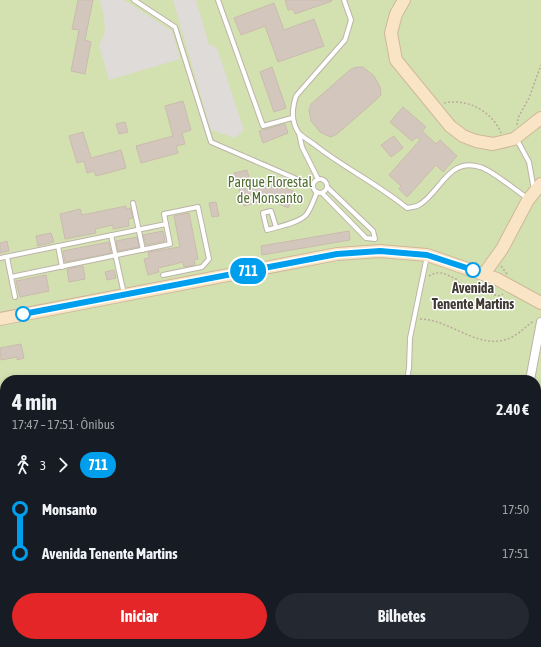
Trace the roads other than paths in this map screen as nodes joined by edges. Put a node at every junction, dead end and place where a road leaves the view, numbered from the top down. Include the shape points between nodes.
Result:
1 (134, 0) edge
2 (218, 0) edge
3 (344, 0) edge
4 (404, 0) edge
5 (292, 118) junction
6 (541, 118) edge
7 (299, 133) junction
8 (516, 134) junction
9 (318, 179) junction
10 (313, 185) junction
11 (327, 187) junction
12 (317, 192) junction
13 (535, 192) edge
14 (322, 193) junction
15 (133, 203) dead end
16 (166, 224) junction
17 (276, 227) junction
18 (138, 230) junction
19 (111, 235) junction
20 (375, 239) junction
21 (58, 246) junction
22 (143, 250) junction
23 (380, 251) junction
24 (427, 255) junction
25 (116, 256) junction
26 (7, 257) junction
27 (0, 258) edge
28 (62, 267) junction
29 (484, 274) junction
30 (163, 275) dead end
31 (11, 277) junction
32 (124, 294) junction
33 (15, 297) dead end
34 (541, 303) edge
35 (0, 319) edge
36 (539, 320) edge
37 (408, 375) edge
38 (531, 375) edge

1 - 10 lane via 175,27 211,142
2 - 5 lane via 263,126
3 - 5 lane via 352,20 345,40 296,96
4 - 8 street via 396,14 391,33 396,60 450,126 463,136 493,144
5 - 7 lane
6 - 8 street
7 - 9 lane via 302,147
7 - 13 lane via 407,208 418,206 431,195 450,171 465,165 481,167
8 - 13 lane via 528,162
9 - 10 lane
9 - 11 lane via 326,182
10 - 12 lane
11 - 14 lane
11 - 20 lane via 373,231
12 - 14 lane
12 - 17 lane via 307,215 301,220
13 - 29 street via 502,249
14 - 20 lane via 366,238
15 - 18 lane
16 - 18 lane
16 - 22 lane via 170,244
16 - 30 lane via 164,214 198,207 209,258 202,267
17 - 17 lane via 271,211 263,213 267,230
18 - 19 lane
18 - 22 lane
19 - 21 lane
19 - 25 lane
20 - 23 lane
21 - 26 lane
21 - 28 lane
22 - 25 lane
23 - 24 street
23 - 32 street via 337,254
24 - 29 street
24 - 37 lane via 410,338
25 - 28 lane
25 - 32 lane
26 - 27 lane
26 - 31 lane
28 - 31 lane
29 - 34 street
31 - 33 lane
32 - 35 street
36 - 38 street

